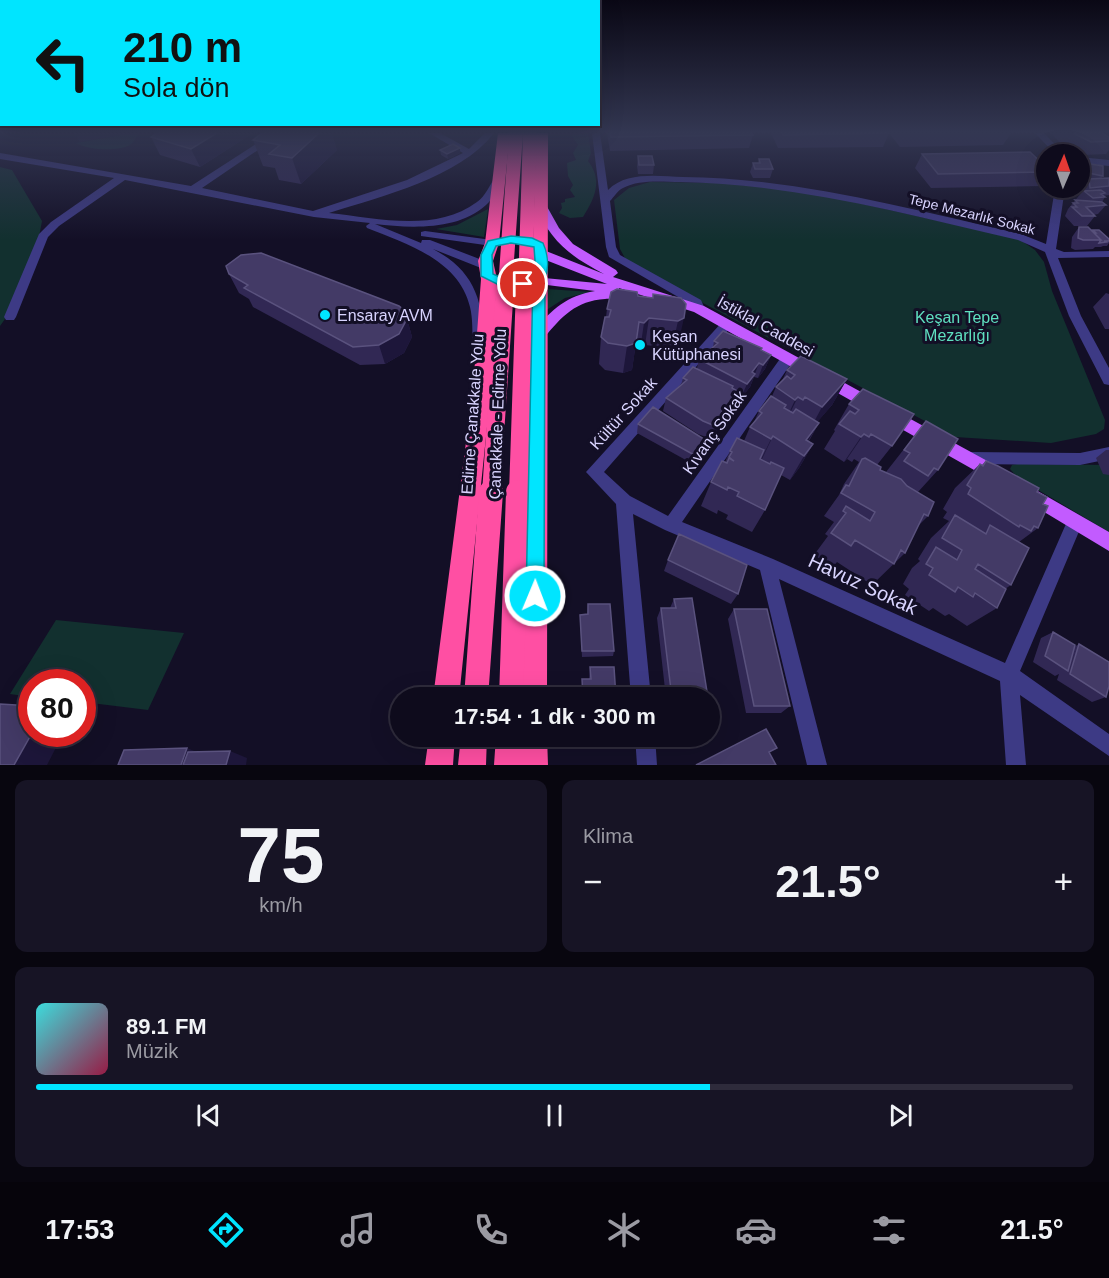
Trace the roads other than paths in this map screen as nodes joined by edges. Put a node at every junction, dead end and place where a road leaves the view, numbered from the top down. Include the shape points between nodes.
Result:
1 (74, 169) edge
2 (224, 169) edge
3 (441, 169) edge
4 (501, 169) edge
5 (513, 169) edge
6 (529, 169) edge
7 (541, 169) edge
8 (601, 169) edge
9 (500, 175) junction
10 (123, 177) junction
11 (193, 189) junction
12 (1058, 198) edge
13 (606, 199) junction
14 (540, 202) junction
15 (314, 214) junction
16 (356, 219) junction
17 (492, 243) junction
18 (540, 249) junction
19 (1050, 252) junction
20 (1103, 255) edge
21 (1109, 262) edge
22 (488, 273) junction
23 (539, 280) junction
24 (647, 295) junction
25 (699, 309) junction
26 (10, 317) dead end
27 (727, 324) junction
28 (539, 334) junction
29 (787, 359) junction
30 (1109, 380) edge
31 (482, 388) junction
32 (1109, 453) edge
33 (969, 458) junction
34 (594, 472) joint
35 (624, 501) junction
36 (1075, 522) junction
37 (671, 525) junction
38 (1109, 542) edge
39 (767, 565) junction
40 (1009, 675) junction
41 (447, 687) edge
42 (477, 687) edge
43 (511, 687) edge
44 (534, 687) edge
45 (640, 687) edge
46 (1109, 746) edge
47 (440, 747) edge
48 (473, 747) edge
49 (509, 747) edge
50 (534, 747) edge
51 (646, 747) edge
52 (439, 765) edge
53 (472, 765) edge
54 (508, 765) edge
55 (534, 765) edge
56 (647, 765) edge
57 (817, 765) edge
58 (1016, 765) edge

1 - 10 street
2 - 11 street
3 - 15 street
4 - 9 highway
5 - 42 highway, Edirne Çanakkale Yolu, bridge
6 - 43 highway, Çanakkale - Edirne Yolu, bridge
7 - 14 highway
8 - 13 street
9 - 16 street via 483,203 451,219 421,224
9 - 17 highway
10 - 11 street
10 - 26 street via 43,236
11 - 15 street
12 - 19 street
13 - 19 street, Tepe Mezarlık Sokak via 618,186 641,179 715,180 787,187 1020,237
13 - 25 street via 612,251 617,259 697,303
14 - 18 highway
14 - 24 main road via 556,236 576,254
15 - 16 street
16 - 17 street via 446,238
16 - 22 street via 441,247
16 - 31 street via 433,252 465,283 476,309
17 - 18 highway via 532,242
17 - 22 highway via 486,255
18 - 23 highway
18 - 24 main road
19 - 20 street via 1063,256
19 - 30 street via 1075,316
20 - 21 street
22 - 23 highway via 523,284
22 - 31 highway
23 - 24 main road
23 - 28 highway
24 - 25 main road, İstiklal Caddesi
24 - 27 main road via 710,322
24 - 28 main road via 577,300 563,307
25 - 27 main road, İstiklal Caddesi
27 - 29 main road, İstiklal Caddesi
27 - 34 street, Kültür Sokak
28 - 44 highway
29 - 33 main road, İstiklal Caddesi
29 - 37 street, Kıvanç Sokak
31 - 41 highway
32 - 33 street via 1080,459
33 - 36 main road, İstiklal Caddesi
34 - 35 street, Havuz Sokak
35 - 37 street, Havuz Sokak
35 - 45 street
36 - 38 main road, İstiklal Caddesi
36 - 40 street
37 - 39 street, Havuz Sokak
39 - 40 street, Havuz Sokak
39 - 57 street
40 - 46 street, Havuz Sokak
40 - 58 street
47 - 52 highway
48 - 53 highway
49 - 54 highway
50 - 55 highway
51 - 56 street

